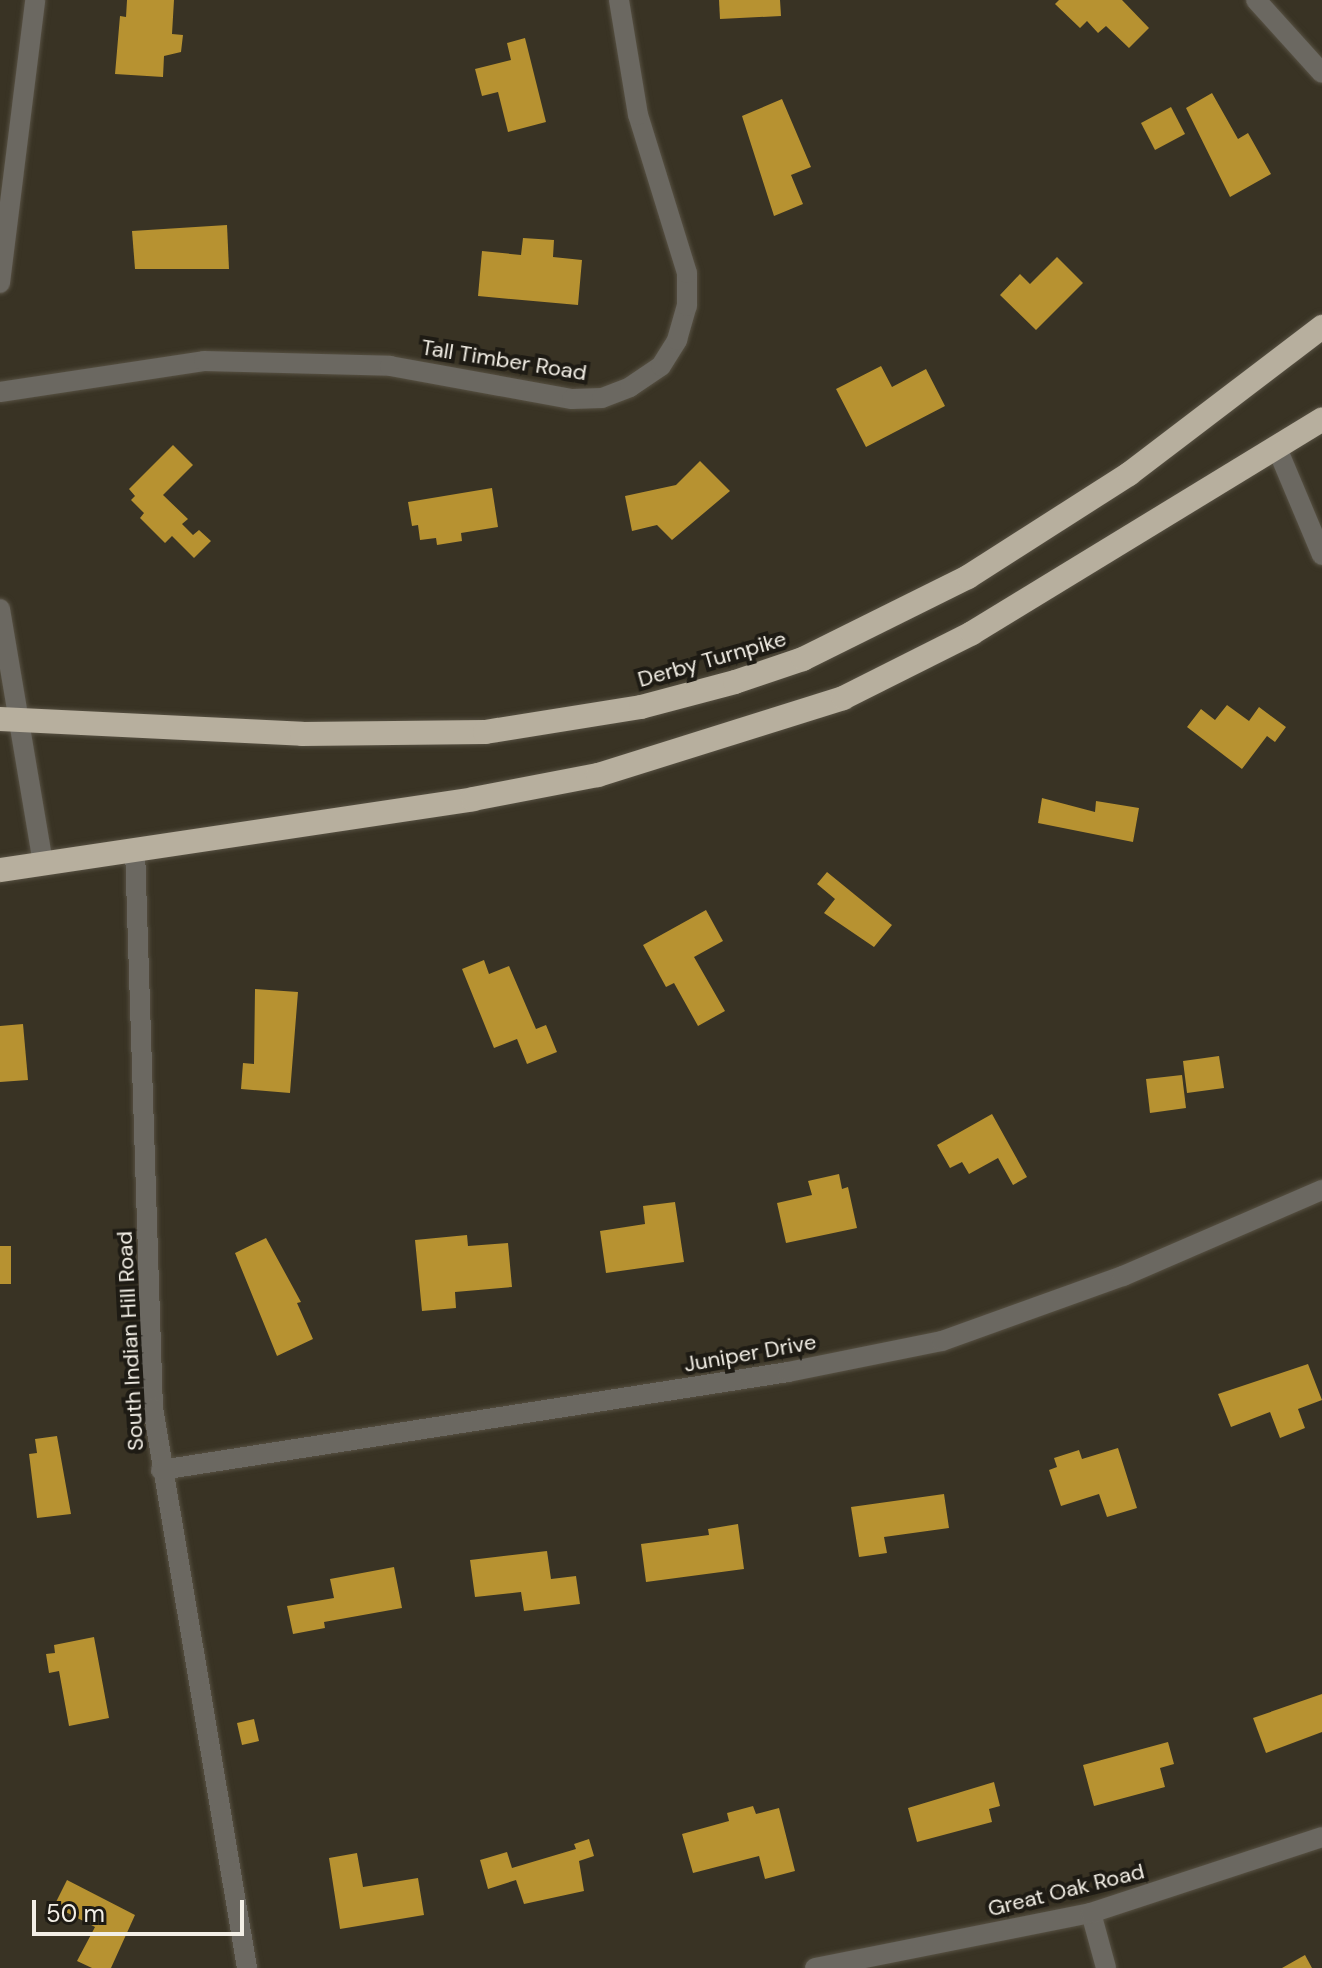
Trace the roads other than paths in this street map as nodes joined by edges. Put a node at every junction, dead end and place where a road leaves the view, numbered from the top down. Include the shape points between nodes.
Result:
1 (35, 0) edge
2 (619, 0) edge
3 (1256, 0) edge
4 (1322, 73) edge
5 (0, 283) edge
6 (1322, 327) edge
7 (0, 392) edge
8 (1322, 419) edge
9 (1277, 448) junction
10 (1322, 555) edge
11 (0, 609) edge
12 (10, 719) edge
13 (135, 849) junction
14 (43, 863) junction
15 (0, 870) edge
16 (1322, 1190) edge
17 (161, 1470) junction
18 (1322, 1837) edge
19 (1091, 1913) junction
20 (247, 1968) edge
21 (815, 1968) edge
22 (1106, 1968) edge

1 - 5 street
2 - 7 street, Tall Timber Road via 638,115 687,273 687,306 677,340 661,366 630,387 602,398 572,399 390,366 204,361
3 - 4 street
6 - 12 highway, Derby Turnpike via 1129,474 968,577 803,659 735,682 617,712 485,732 302,734
8 - 9 highway
9 - 10 street
9 - 13 highway via 972,633 843,698 598,775
11 - 12 street
12 - 14 street
13 - 14 highway
13 - 17 street, South Indian Hill Road via 153,1408
14 - 15 highway
16 - 17 street, Juniper Drive via 1166,1259 942,1341 788,1372
17 - 20 street, South Indian Hill Road
18 - 19 street, Great Oak Road
19 - 21 street, Great Oak Road
19 - 22 street

